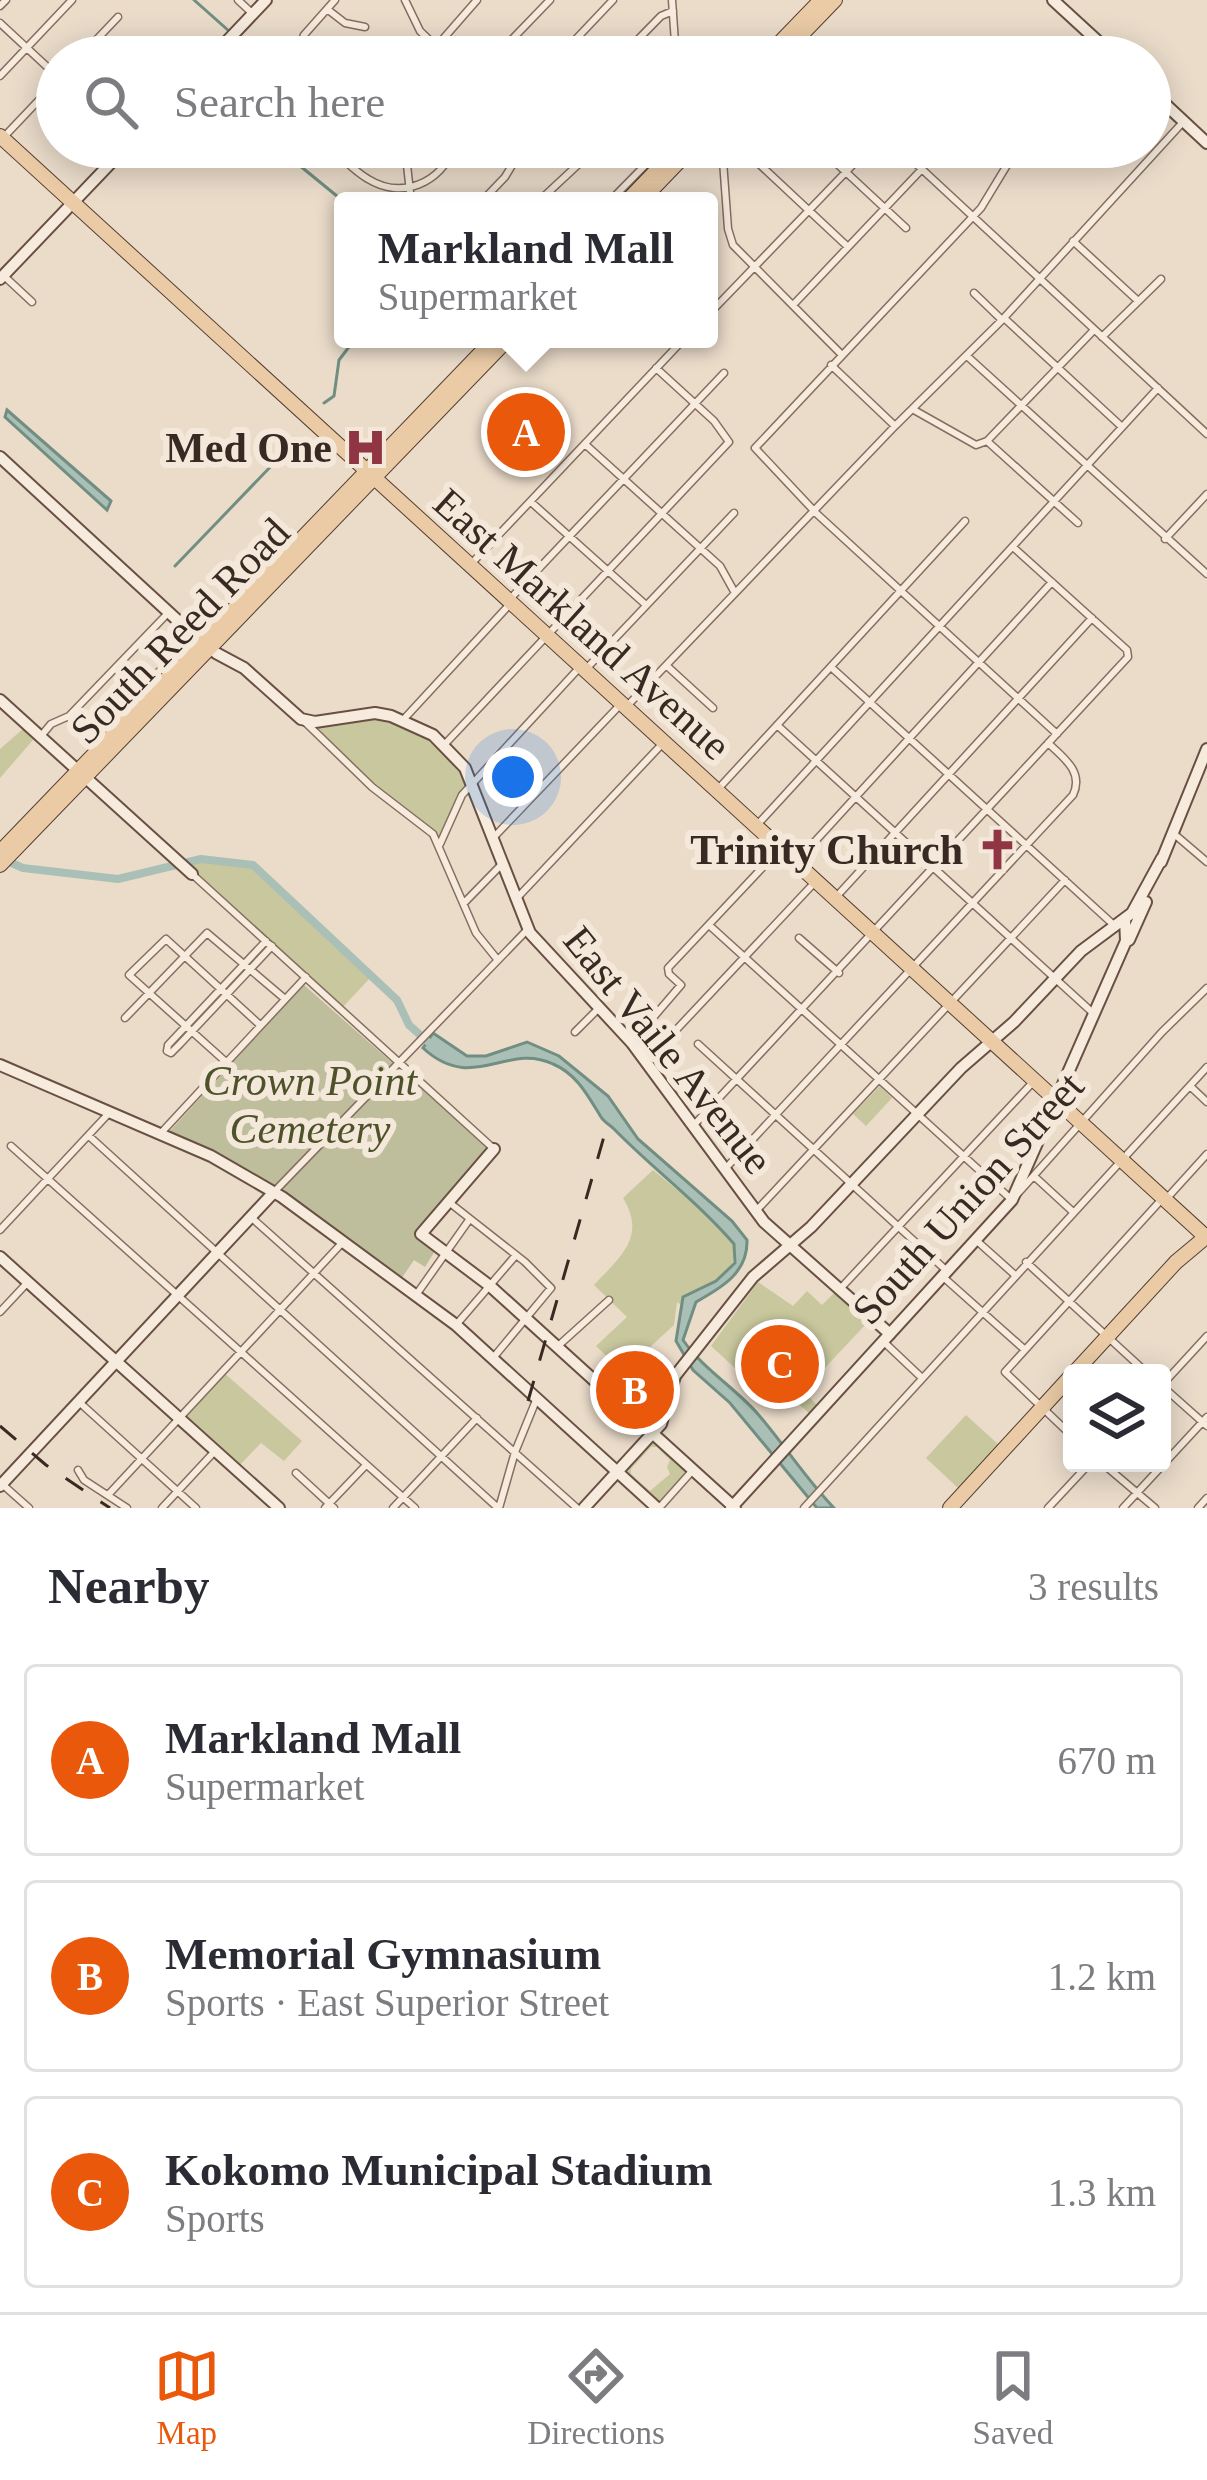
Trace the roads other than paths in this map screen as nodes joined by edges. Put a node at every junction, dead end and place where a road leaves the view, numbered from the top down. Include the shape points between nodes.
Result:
1 (72, 0) edge
2 (238, 0) edge
3 (266, 0) edge
4 (335, 0) edge
5 (405, 0) edge
6 (478, 0) edge
7 (550, 0) edge
8 (613, 0) edge
9 (672, 0) edge
10 (821, 0) edge
11 (835, 0) edge
12 (1053, 0) edge
13 (327, 9) junction
14 (673, 11) junction
15 (253, 14) junction
16 (118, 17) dead end
17 (0, 23) edge
18 (365, 27) dead end
19 (37, 36) edge
20 (100, 36) edge
21 (232, 36) edge
22 (304, 36) edge
23 (424, 36) edge
24 (446, 36) edge
25 (515, 36) edge
26 (579, 36) edge
27 (641, 36) edge
28 (675, 36) edge
29 (796, 36) edge
30 (800, 36) edge
31 (1089, 36) edge
32 (36, 37) edge
33 (26, 47) junction
34 (36, 57) edge
35 (0, 76) edge
36 (36, 101) edge
37 (1171, 109) edge
38 (1184, 121) junction
39 (1171, 135) edge
40 (1, 139) edge
41 (1207, 143) edge
42 (105, 168) edge
43 (357, 168) edge
44 (407, 168) edge
45 (443, 168) edge
46 (510, 168) edge
47 (574, 168) edge
48 (648, 168) edge
49 (654, 168) edge
50 (673, 168) edge
51 (724, 168) edge
52 (764, 168) edge
53 (842, 168) edge
54 (850, 168) edge
55 (1004, 168) edge
56 (1141, 168) edge
57 (922, 170) joint
58 (846, 172) junction
59 (409, 188) junction
60 (410, 192) edge
61 (491, 192) edge
62 (549, 192) edge
63 (620, 192) edge
64 (634, 192) edge
65 (650, 192) edge
66 (73, 201) junction
67 (885, 208) junction
68 (809, 210) junction
69 (973, 216) junction
70 (906, 228) dead end
71 (1073, 242) junction
72 (848, 247) junction
73 (755, 267) junction
74 (2, 277) edge
75 (1040, 279) junction
76 (1161, 279) dead end
77 (974, 293) dead end
78 (1137, 300) junction
79 (32, 302) dead end
80 (794, 304) junction
81 (718, 305) edge
82 (1003, 319) junction
83 (1098, 333) junction
84 (486, 348) edge
85 (499, 348) edge
86 (675, 348) edge
87 (842, 354) junction
88 (967, 356) junction
89 (831, 365) junction
90 (656, 368) junction
91 (1058, 368) junction
92 (724, 373) dead end
93 (1157, 388) junction
94 (695, 404) junction
95 (1020, 406) junction
96 (914, 410) junction
97 (895, 425) junction
98 (1122, 427) junction
99 (1206, 432) edge
100 (987, 441) junction
101 (585, 443) junction
102 (0, 457) edge
103 (1086, 466) junction
104 (369, 476) junction
105 (624, 479) junction
106 (1205, 500) edge
107 (1053, 501) junction
108 (530, 502) junction
109 (814, 510) junction
110 (662, 513) junction
111 (734, 513) dead end
112 (965, 520) dead end
113 (1078, 523) dead end
114 (569, 536) junction
115 (1165, 539) junction
116 (1013, 547) junction
117 (700, 548) junction
118 (469, 566) junction
119 (608, 571) junction
120 (1207, 574) edge
121 (1052, 582) junction
122 (901, 590) junction
123 (735, 593) junction
124 (509, 603) junction
125 (646, 605) junction
126 (169, 612) junction
127 (1092, 618) junction
128 (940, 626) junction
129 (188, 629) joint
130 (224, 633) junction
131 (146, 635) junction
132 (546, 636) junction
133 (202, 646) junction
134 (226, 656) junction
135 (175, 662) junction
136 (980, 662) junction
137 (667, 666) junction
138 (831, 667) junction
139 (582, 669) junction
140 (1019, 698) junction
141 (0, 700) edge
142 (870, 703) junction
143 (624, 706) junction
144 (713, 708) dead end
145 (69, 716) junction
146 (301, 718) junction
147 (403, 720) junction
148 (777, 725) junction
149 (1057, 734) junction
150 (40, 736) junction
151 (909, 738) junction
152 (664, 742) junction
153 (98, 743) junction
154 (1048, 743) junction
155 (445, 744) junction
156 (1207, 749) edge
157 (816, 761) junction
158 (82, 773) junction
159 (948, 775) junction
160 (472, 783) junction
161 (717, 791) junction
162 (856, 797) junction
163 (988, 810) junction
164 (756, 826) junction
165 (1172, 832) junction
166 (895, 833) junction
167 (494, 837) junction
168 (1027, 845) junction
169 (8, 847) edge
170 (442, 848) junction
171 (780, 849) junction
172 (1162, 858) junction
173 (1207, 862) edge
174 (504, 863) junction
175 (796, 863) junction
176 (0, 865) edge
177 (934, 869) junction
178 (192, 874) joint
179 (1064, 880) junction
180 (816, 881) junction
181 (518, 897) junction
182 (835, 898) junction
183 (1147, 898) junction
184 (464, 903) junction
185 (972, 904) junction
186 (1121, 924) junction
187 (709, 925) junction
188 (528, 928) junction
189 (874, 934) junction
190 (800, 938) dead end
191 (1010, 939) junction
192 (269, 943) junction
193 (183, 955) junction
194 (745, 958) junction
195 (497, 959) junction
196 (248, 966) junction
197 (912, 969) junction
198 (838, 973) junction
199 (306, 977) junction
200 (1055, 980) junction
201 (1207, 988) edge
202 (148, 992) junction
203 (223, 992) junction
204 (285, 999) junction
205 (950, 1004) junction
206 (599, 1008) junction
207 (803, 1010) junction
208 (1095, 1014) junction
209 (125, 1018) dead end
210 (260, 1025) junction
211 (189, 1028) junction
212 (575, 1032) dead end
213 (992, 1042) junction
214 (632, 1043) junction
215 (698, 1044) dead end
216 (841, 1045) junction
217 (226, 1061) junction
218 (398, 1061) junction
219 (646, 1062) junction
220 (0, 1065) edge
221 (1207, 1067) edge
222 (737, 1080) junction
223 (879, 1080) junction
224 (1034, 1081) junction
225 (1190, 1086) junction
226 (1056, 1101) junction
227 (1207, 1102) edge
228 (110, 1112) junction
229 (917, 1114) junction
230 (776, 1115) junction
231 (1081, 1123) junction
232 (693, 1126) junction
233 (160, 1134) junction
234 (89, 1136) junction
235 (11, 1146) dead end
236 (494, 1150) joint
237 (814, 1150) junction
238 (1207, 1154) edge
239 (963, 1156) junction
240 (1121, 1160) junction
241 (724, 1169) junction
242 (1032, 1170) junction
243 (48, 1179) junction
244 (852, 1184) junction
245 (274, 1192) junction
246 (1164, 1199) junction
247 (1012, 1200) junction
248 (448, 1202) junction
249 (756, 1211) junction
250 (1072, 1211) junction
251 (252, 1218) junction
252 (469, 1219) junction
253 (898, 1226) junction
254 (0, 1230) edge
255 (1206, 1237) edge
256 (976, 1240) junction
257 (343, 1242) junction
258 (790, 1245) junction
259 (218, 1253) junction
260 (446, 1253) junction
261 (516, 1255) junction
262 (0, 1257) edge
263 (1026, 1262) junction
264 (945, 1273) junction
265 (313, 1274) junction
266 (1015, 1275) junction
267 (28, 1282) junction
268 (490, 1286) junction
269 (840, 1289) junction
270 (416, 1295) junction
271 (179, 1296) junction
272 (608, 1300) dead end
273 (1068, 1301) junction
274 (281, 1310) junction
275 (982, 1311) junction
276 (0, 1312) edge
277 (527, 1319) junction
278 (456, 1325) junction
279 (1108, 1336) junction
280 (1207, 1336) edge
281 (887, 1338) junction
282 (558, 1346) junction
283 (1024, 1349) junction
284 (242, 1352) junction
285 (493, 1358) junction
286 (117, 1361) junction
287 (1082, 1364) edge
288 (1138, 1364) edge
289 (1171, 1375) edge
290 (922, 1378) junction
291 (1063, 1385) edge
292 (1171, 1393) edge
293 (537, 1398) junction
294 (79, 1402) junction
295 (1042, 1408) junction
296 (477, 1418) junction
297 (179, 1419) junction
298 (1206, 1422) edge
299 (1063, 1428) edge
300 (655, 1434) junction
301 (215, 1451) junction
302 (515, 1452) junction
303 (442, 1456) junction
304 (142, 1458) junction
305 (366, 1465) junction
306 (693, 1470) junction
307 (78, 1471) dead end
308 (1082, 1472) edge
309 (1112, 1472) edge
310 (296, 1473) dead end
311 (619, 1473) junction
312 (1, 1485) edge
313 (178, 1491) junction
314 (1137, 1493) junction
315 (108, 1495) junction
316 (403, 1498) junction
317 (1207, 1498) edge
318 (271, 1506) edge
319 (330, 1507) edge
320 (496, 1507) edge
321 (805, 1507) edge
322 (29, 1508) edge
323 (127, 1508) edge
324 (162, 1508) edge
325 (196, 1508) edge
326 (393, 1508) edge
327 (415, 1508) edge
328 (584, 1508) edge
329 (658, 1508) edge
330 (733, 1508) edge
331 (950, 1508) edge
332 (1048, 1508) edge
333 (1124, 1508) edge
334 (1155, 1508) edge
335 (1198, 1508) edge

1 - 19 street
2 - 15 street
3 - 15 street
4 - 13 street
5 - 23 street
6 - 24 street
7 - 25 street
8 - 26 street
9 - 14 street
10 - 29 main road
11 - 30 main road
12 - 31 street
13 - 18 street
13 - 22 street
14 - 27 street
14 - 28 street
15 - 21 street
16 - 20 street
17 - 33 street
32 - 33 street
33 - 34 street
33 - 35 street
36 - 40 street
37 - 38 street
38 - 39 street
38 - 41 street
40 - 66 main road, East Markland Avenue
42 - 66 street
43 - 59 street via 374,183
44 - 59 street
45 - 59 street
46 - 61 street
47 - 62 street
48 - 63 street
49 - 64 main road
50 - 65 main road
51 - 73 street via 728,229
52 - 68 street
53 - 58 street
54 - 58 street
55 - 69 street
56 - 71 street
57 - 67 street
57 - 69 street
58 - 67 street
58 - 68 street
59 - 60 street
66 - 74 street
66 - 104 main road, East Markland Avenue
67 - 70 street
67 - 72 street
68 - 72 street
68 - 73 street
69 - 75 street
69 - 87 street
71 - 75 street
71 - 78 street
72 - 80 street
73 - 80 street
73 - 81 street
74 - 79 street
75 - 82 street
75 - 83 street
76 - 78 street
77 - 82 street
78 - 83 street
80 - 87 street
82 - 88 street
82 - 91 street
83 - 91 street
83 - 93 street
84 - 104 main road, South Reed Road
85 - 104 main road, South Reed Road
86 - 90 street
87 - 89 street
88 - 95 street
88 - 96 street
89 - 97 street
89 - 109 street via 754,449
90 - 94 street
90 - 101 street
91 - 95 street
91 - 98 street
92 - 94 street
93 - 98 street
93 - 99 street
94 - 105 street
94 - 110 street via 729,439
95 - 100 street
95 - 103 street
96 - 97 street
96 - 100 street via 976,445
97 - 109 street
98 - 103 street
100 - 107 street
101 - 105 street
101 - 108 street
102 - 126 street
103 - 107 street
103 - 115 street
104 - 118 main road, East Markland Avenue
104 - 130 main road, South Reed Road
104 - 133 main road, South Reed Road
105 - 110 street
105 - 114 street
106 - 115 street
107 - 113 street
107 - 116 street
108 - 114 street
108 - 118 street
109 - 122 street
109 - 123 street
110 - 117 street
110 - 119 street
111 - 117 street
112 - 122 street
114 - 119 street
114 - 124 street
115 - 120 street
116 - 121 street
116 - 128 street
117 - 123 street
117 - 125 street
118 - 124 main road, East Markland Avenue
119 - 125 street
119 - 132 street
121 - 127 street
121 - 136 street
122 - 128 street
122 - 138 street
123 - 137 street
124 - 132 main road, East Markland Avenue
124 - 147 street
125 - 139 street
126 - 129 street
126 - 131 street
127 - 140 street
127 - 149 street via 1129,654
128 - 136 street
128 - 142 street
129 - 133 main road
130 - 133 main road, South Reed Road
130 - 134 main road via 219,649
131 - 135 street
131 - 145 street
132 - 139 main road, East Markland Avenue
132 - 155 street
133 - 134 street
133 - 135 main road, South Reed Road
133 - 158 main road, South Reed Road
134 - 146 street
135 - 153 main road, South Reed Road
136 - 140 street
136 - 151 street
137 - 143 street
137 - 144 street
138 - 142 street
138 - 148 street
139 - 143 main road, East Markland Avenue
139 - 160 street
140 - 149 street
140 - 159 street
141 - 150 street
142 - 151 street
142 - 157 street
143 - 152 main road, East Markland Avenue
143 - 167 street
145 - 150 street
145 - 153 street
146 - 147 street, East Vaile Avenue via 375,713
146 - 170 street
147 - 155 street, East Vaile Avenue
148 - 157 street
148 - 161 street
149 - 154 street
150 - 158 street
151 - 159 street
151 - 162 street
152 - 161 main road, East Markland Avenue
152 - 181 street
153 - 158 main road, South Reed Road
154 - 163 street
154 - 168 street via 1073,767 1077,787
155 - 160 street, East Vaile Avenue
156 - 165 street
157 - 162 street
157 - 164 street
158 - 169 main road, South Reed Road
158 - 178 street
159 - 163 street
159 - 166 street
160 - 167 street, East Vaile Avenue
160 - 170 street
161 - 164 main road, East Markland Avenue
162 - 166 street
162 - 175 street
163 - 168 street
163 - 177 street
164 - 171 main road, East Markland Avenue
165 - 172 street
165 - 173 street
166 - 177 street
166 - 182 street
167 - 174 street, East Vaile Avenue
168 - 179 street
168 - 185 street
169 - 176 main road, South Reed Road
170 - 184 street
171 - 175 main road, East Markland Avenue
171 - 187 street
172 - 183 street
172 - 186 street
174 - 181 street, East Vaile Avenue
174 - 184 street
175 - 180 main road, East Markland Avenue
177 - 185 street
177 - 189 street
178 - 192 street
179 - 186 street
179 - 191 street
180 - 182 main road, East Markland Avenue
180 - 194 street
181 - 188 street, East Vaile Avenue
182 - 189 main road, East Markland Avenue
183 - 186 street
183 - 208 street
184 - 195 street
185 - 191 street
185 - 197 street
186 - 200 street
186 - 208 street via 1128,936
187 - 194 street
187 - 214 street via 667,970 681,985
188 - 195 street
188 - 206 street, East Vaile Avenue
189 - 197 main road, East Markland Avenue
189 - 198 street
190 - 198 street
191 - 200 street
191 - 205 street
192 - 196 street
192 - 199 street
193 - 196 street via 207,932
193 - 202 street
193 - 202 street via 166,939 129,975
193 - 203 street
194 - 207 street
194 - 219 street
195 - 218 street
196 - 203 street
196 - 204 street
197 - 205 main road, East Markland Avenue
197 - 216 street
198 - 207 street
199 - 204 street
199 - 218 street
200 - 208 street
200 - 213 street
201 - 231 street, South Union Street
202 - 209 street
202 - 211 street
203 - 210 street
203 - 211 street
204 - 210 street
205 - 213 main road, East Markland Avenue
205 - 223 street
206 - 212 street
206 - 214 street, East Vaile Avenue
207 - 216 street
207 - 222 street
208 - 226 street, South Union Street
210 - 217 street
211 - 217 street
213 - 224 main road, East Markland Avenue
213 - 229 street
214 - 219 street, East Vaile Avenue
215 - 222 street
216 - 223 street
216 - 230 street
217 - 233 street
218 - 236 street
218 - 245 street
219 - 232 street, East Vaile Avenue
220 - 228 street
221 - 225 street
222 - 230 street
222 - 232 street
223 - 229 street
223 - 237 street
224 - 226 main road, East Markland Avenue
224 - 239 street
225 - 227 street
225 - 240 street
226 - 231 main road, East Markland Avenue
226 - 242 street, South Union Street
228 - 233 street
228 - 234 street
229 - 239 street
229 - 244 street
230 - 237 street
230 - 241 street
231 - 240 main road, East Markland Avenue
231 - 242 street, South Union Street
232 - 241 street, East Vaile Avenue
233 - 245 street
234 - 243 street
234 - 259 street
235 - 243 street
236 - 248 street
237 - 244 street
237 - 249 street
238 - 246 street
239 - 247 street
239 - 253 street
240 - 246 main road, East Markland Avenue
240 - 250 street
241 - 249 street, East Vaile Avenue
242 - 247 street, South Union Street
242 - 250 street
243 - 254 street
243 - 271 street
244 - 253 street
244 - 258 street
245 - 251 street
245 - 257 street
246 - 255 main road, East Markland Avenue
246 - 273 street
247 - 256 street, South Union Street
248 - 252 street
248 - 260 street via 420,1232
249 - 258 street, East Vaile Avenue
250 - 263 street
251 - 259 street
251 - 265 street
252 - 260 street
252 - 261 street
253 - 264 street
253 - 269 street
255 - 279 main road
256 - 264 street, South Union Street
256 - 266 street
257 - 265 street
257 - 270 street
258 - 269 street, East Vaile Avenue
258 - 300 street via 682,1371 670,1420
259 - 271 street
259 - 274 street
260 - 268 street
260 - 270 street
261 - 268 street
261 - 277 street via 551,1289
262 - 267 street
263 - 266 street
263 - 273 street
264 - 275 street
264 - 281 street, South Union Street
265 - 274 street
265 - 296 street
266 - 275 street
267 - 276 street
267 - 286 street
268 - 277 street
268 - 278 street
269 - 281 street, East Vaile Avenue
270 - 278 street
271 - 284 street
271 - 286 street
272 - 282 street
273 - 279 street
273 - 283 street
274 - 284 street
274 - 303 street
275 - 283 street
275 - 290 street
277 - 282 street
277 - 285 street
278 - 285 street
279 - 287 main road
279 - 288 street
280 - 289 street
281 - 290 street, East Vaile Avenue
281 - 330 street, South Union Street
282 - 300 street
283 - 295 street via 1005,1374
284 - 297 street
284 - 305 street
285 - 293 street
286 - 294 street
286 - 297 street
290 - 321 street
291 - 295 main road
292 - 298 street
293 - 302 street
293 - 311 street
294 - 304 street
294 - 312 street
295 - 299 street
295 - 331 main road
296 - 302 street
296 - 303 street
297 - 301 street
297 - 304 street
298 - 314 street
300 - 306 street
300 - 311 street
301 - 313 street
301 - 318 street
302 - 320 street
302 - 328 street
303 - 316 street
303 - 320 street
304 - 313 street
304 - 315 street
305 - 316 street
305 - 319 street
306 - 329 street
306 - 330 street
307 - 315 street
308 - 332 street
309 - 314 street
310 - 319 street
311 - 328 street
311 - 329 street
312 - 322 street
313 - 324 street
313 - 325 street
314 - 333 street
314 - 334 street
315 - 323 street
316 - 326 street
316 - 327 street
317 - 335 street

